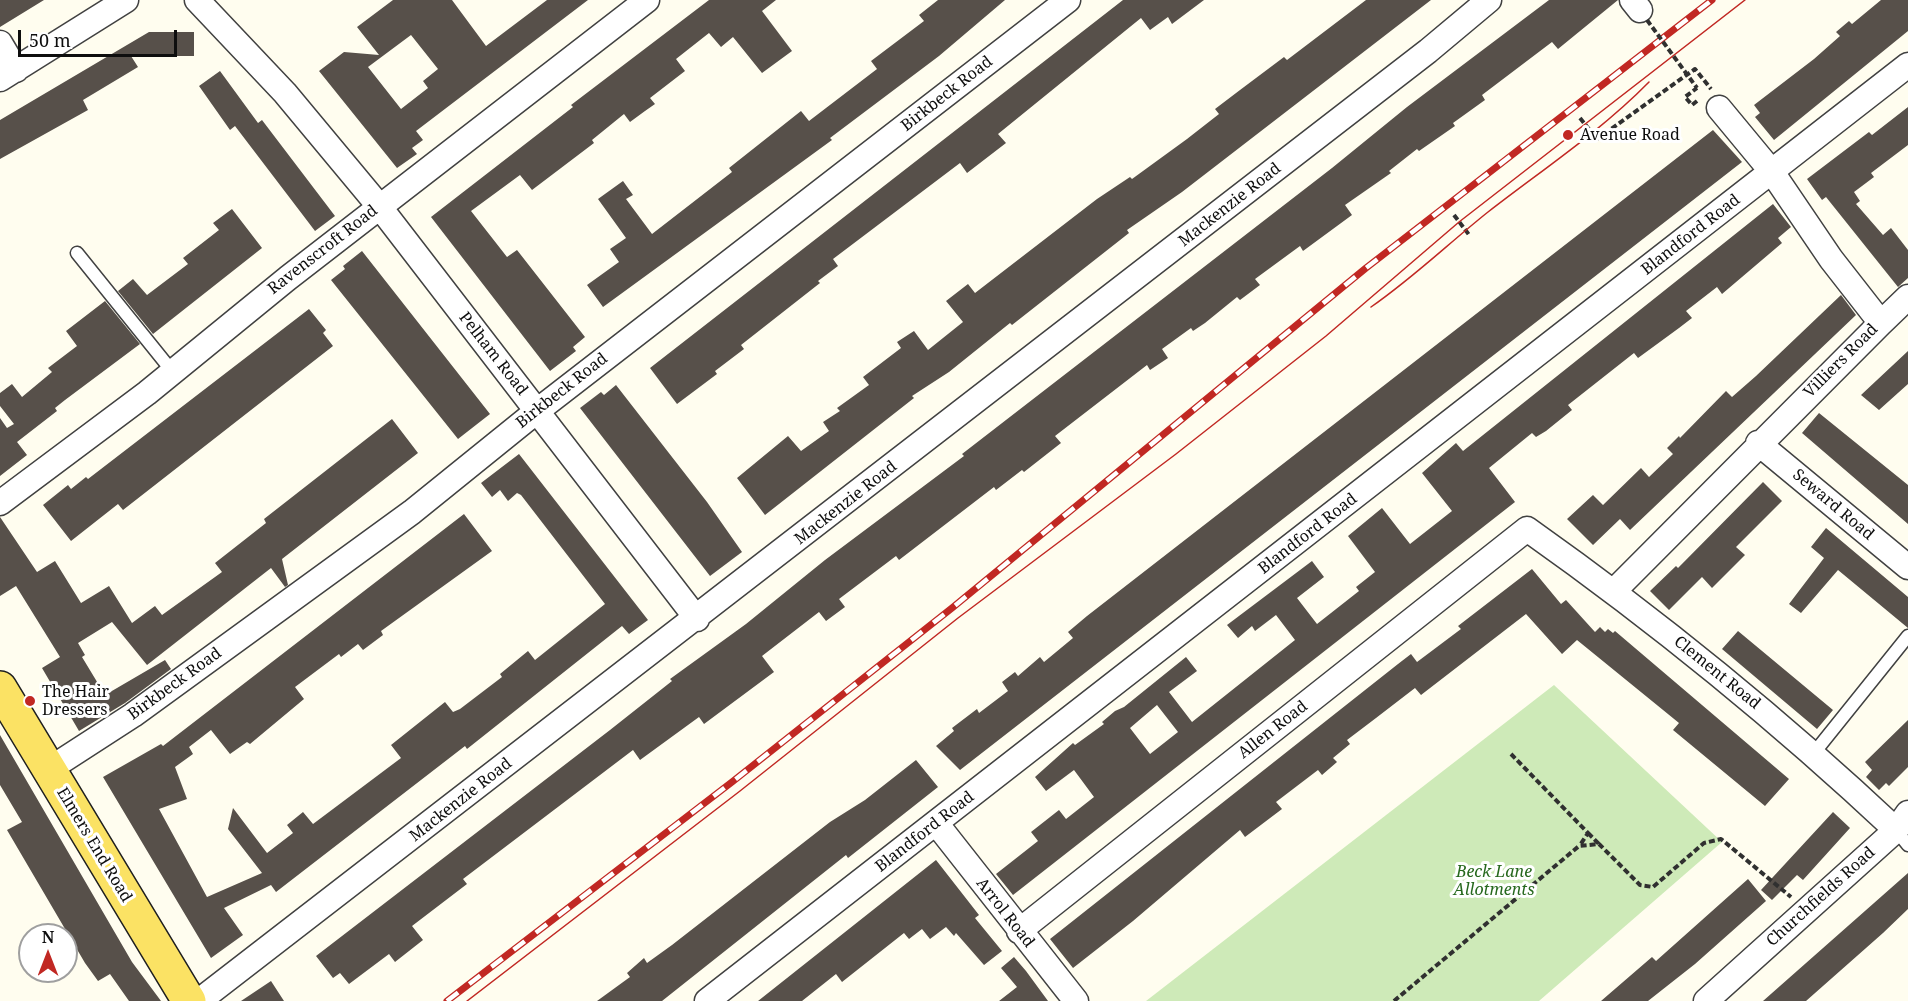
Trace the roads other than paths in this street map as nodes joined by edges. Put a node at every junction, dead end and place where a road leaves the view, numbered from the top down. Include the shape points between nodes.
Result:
1 (126, 0) edge
2 (197, 0) edge
3 (647, 0) edge
4 (1068, 0) edge
5 (1489, 0) edge
6 (0, 43) edge
7 (1908, 65) edge
8 (8, 75) edge
9 (1719, 108) road end
10 (1772, 172) junction
11 (379, 207) junction
12 (77, 253) dead end
13 (1908, 297) edge
14 (1881, 323) junction
15 (172, 371) junction
16 (537, 411) junction
17 (1758, 443) junction
18 (0, 503) edge
19 (1527, 529) joint
20 (1908, 567) edge
21 (1614, 591) junction
22 (697, 619) junction
23 (1908, 636) edge
24 (0, 688) edge
25 (1814, 753) junction
26 (48, 770) junction
27 (936, 823) junction
28 (1904, 829) edge
29 (1019, 931) junction
30 (189, 1001) edge
31 (199, 1001) edge
32 (707, 1001) edge
33 (1076, 1001) edge
34 (1706, 1001) edge

1 - 8 street
2 - 11 street, Pelham Road via 285,93
3 - 11 street, Ravenscroft Road
4 - 16 street, Birkbeck Road
5 - 22 street, Mackenzie Road
6 - 8 street
7 - 10 street, Blandford Road
9 - 10 street, Villiers Road
10 - 14 street, Villiers Road via 1831,259
10 - 27 street, Blandford Road
11 - 15 street, Ravenscroft Road
11 - 16 street, Pelham Road
12 - 15 lane
13 - 14 street
14 - 17 street, Villiers Road
15 - 18 street, Ravenscroft Road
16 - 22 street, Pelham Road
16 - 26 street, Birkbeck Road via 412,513 133,715
17 - 20 street, Seward Road
17 - 21 street, Villiers Road
19 - 21 street, Clement Road
19 - 29 street, Allen Road
21 - 25 street, Clement Road
22 - 31 street, Mackenzie Road
23 - 25 lane
24 - 26 main road, Elmers End Road
25 - 28 street, Clement Road
26 - 30 main road, Elmers End Road
27 - 29 street, Arrol Road
27 - 32 street, Blandford Road
28 - 34 street, Churchfields Road via 1806,909
29 - 33 street, Arrol Road

